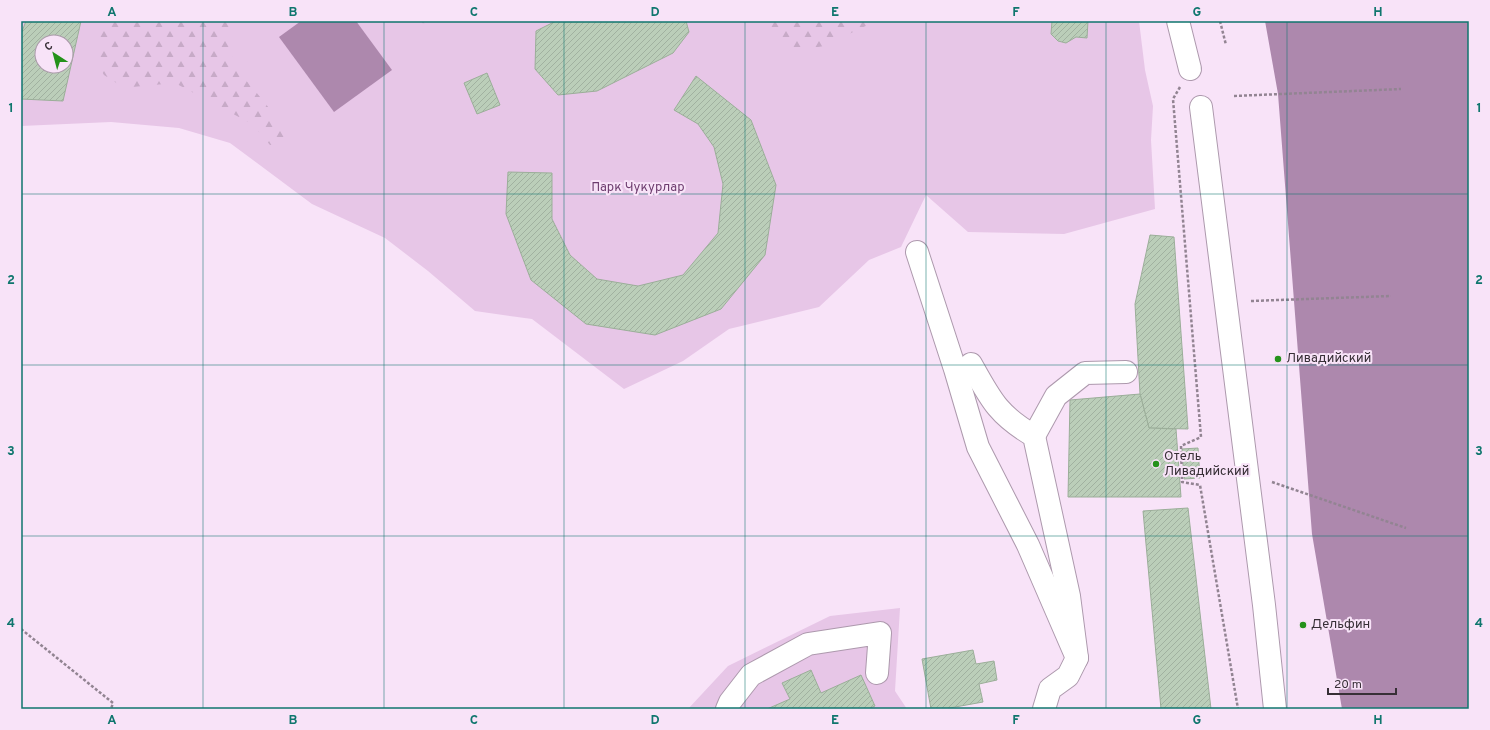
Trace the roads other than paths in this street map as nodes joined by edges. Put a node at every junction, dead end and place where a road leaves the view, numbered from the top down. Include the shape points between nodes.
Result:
1 (1178, 21) edge
2 (1190, 70) road end
3 (1201, 107) dead end
4 (917, 252) dead end
5 (971, 364) dead end
6 (1126, 372) dead end
7 (1034, 436) junction
8 (1077, 658) junction
9 (877, 673) dead end
10 (727, 709) edge
11 (1044, 709) edge
12 (1275, 709) edge

1 - 2 street
3 - 12 street
4 - 8 street via 978,447 1028,545
5 - 7 street via 992,402 1014,424
6 - 7 street via 1085,373 1056,396
7 - 8 street via 1069,596
8 - 11 street via 1068,676 1050,689
9 - 10 street via 880,634 808,644 751,675

